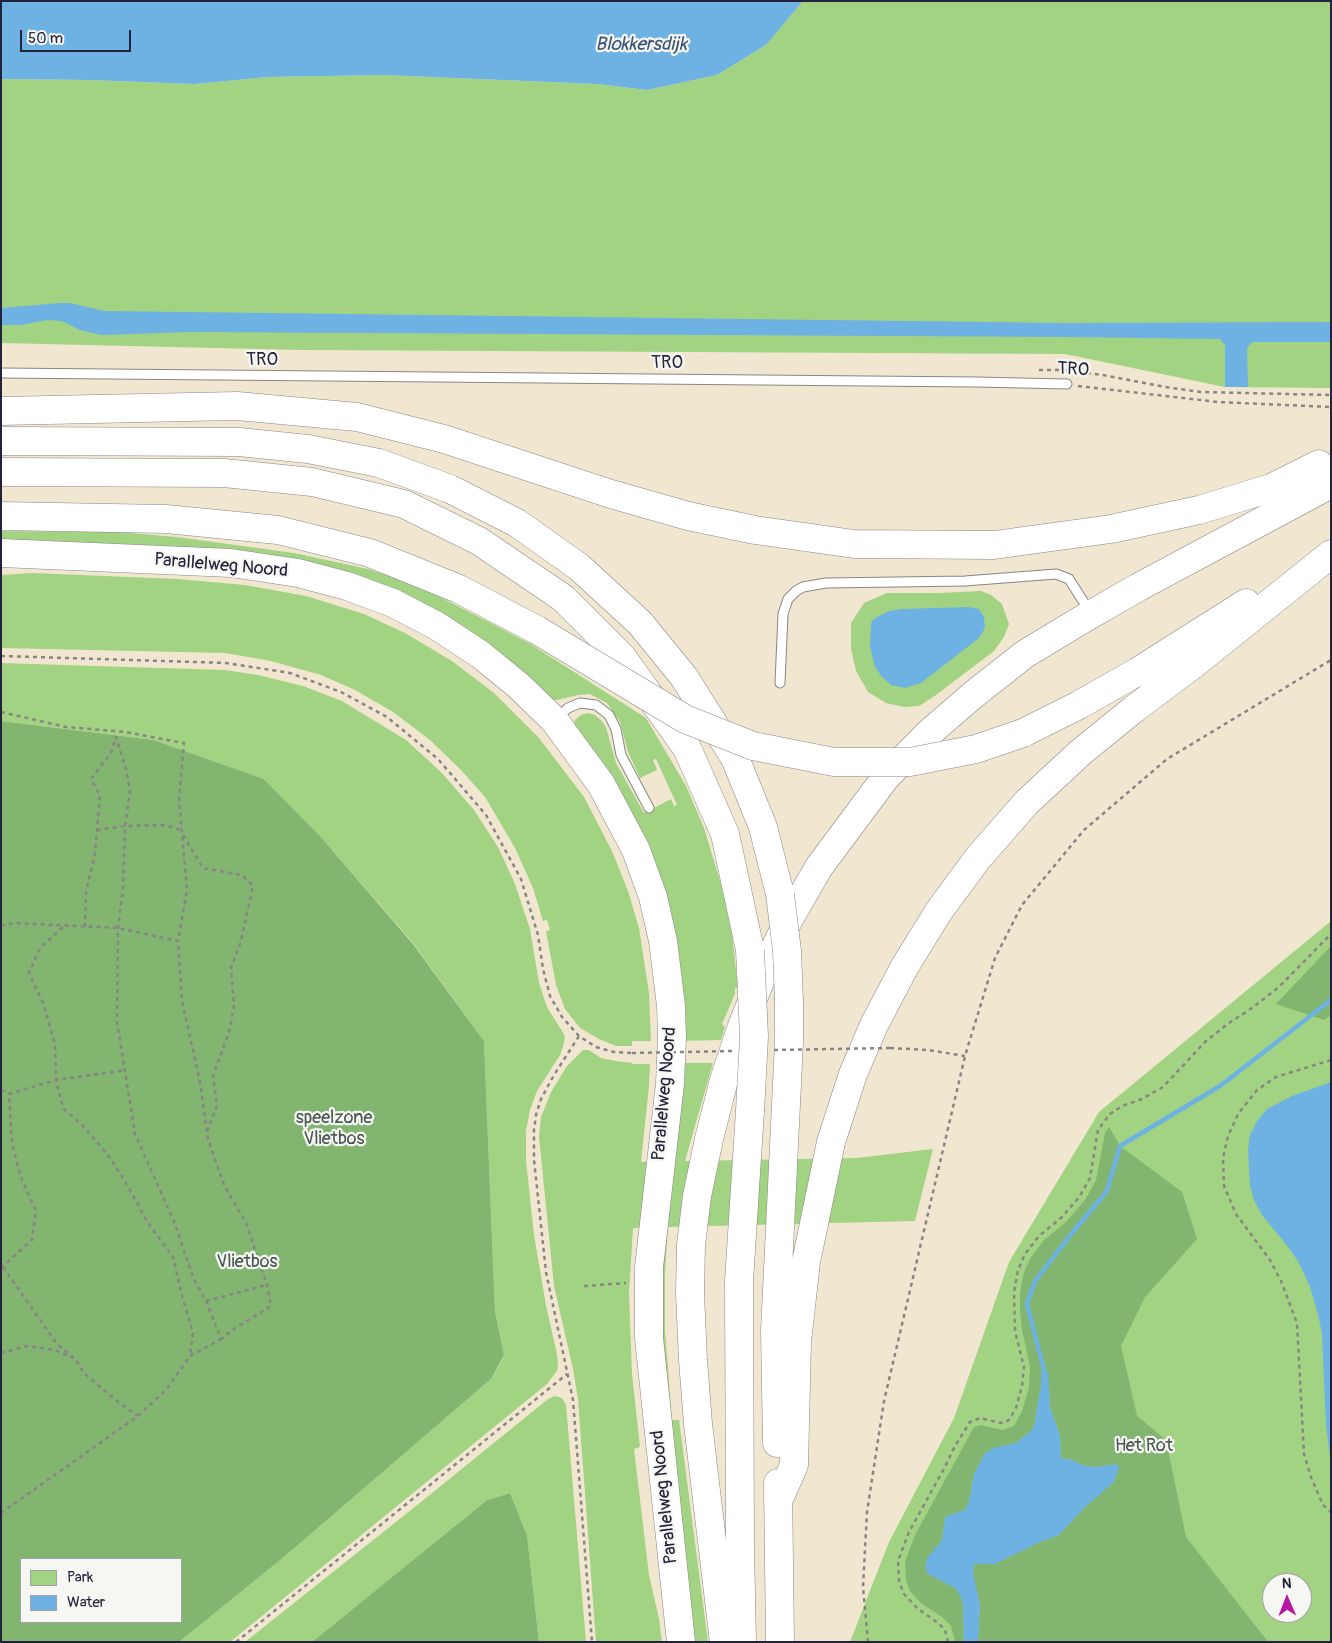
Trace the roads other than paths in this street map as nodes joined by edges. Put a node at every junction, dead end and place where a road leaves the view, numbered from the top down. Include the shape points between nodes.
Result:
1 (1, 373) edge
2 (1068, 384) road end
3 (1, 411) edge
4 (1, 441) edge
5 (1, 472) edge
6 (1325, 474) edge
7 (1, 516) edge
8 (1331, 549) edge
9 (1, 553) edge
10 (1331, 554) edge
11 (1, 565) edge
12 (1092, 614) junction
13 (780, 683) dead end
14 (554, 720) junction
15 (649, 808) dead end
16 (778, 1501) junction
17 (668, 1642) edge
18 (680, 1642) edge
19 (724, 1642) edge
20 (742, 1642) edge
21 (780, 1642) edge

1 - 2 lane, TRO
3 - 6 highway via 237,406 357,418 444,439 688,516 755,530 854,544 994,545 1111,529 1200,510
4 - 16 highway, bridge via 239,442 308,449 379,464 424,479 517,523 579,567 640,623 684,677 735,758 763,827 780,894 787,951 789,1042 775,1331
5 - 20 highway, bridge via 224,473 312,482 404,504 480,541 564,598 622,657 687,748 725,834 750,950 754,1037 740,1281
6 - 12 highway
7 - 8 highway, bridge via 166,520 278,530 370,553 459,589 537,630 685,719 753,746 834,762 910,762 976,749 1024,734 1137,672
9 - 14 highway, Parallelweg Noord via 231,563 298,573 347,586 393,603 445,631 520,686
10 - 16 highway via 1081,752 1027,802 978,858 939,911 905,966 852,1074 831,1142 805,1272 797,1342 794,1465
11 - 17 highway, Parallelweg Noord via 235,576 291,585 348,600 419,632 454,652 500,686 555,744 583,784 630,876 646,927 657,991 657,1085 641,1212 636,1346
12 - 13 lane via 1069,580 1056,574 965,581 826,583 803,587 788,599 783,614
12 - 19 highway via 1025,654 973,695 929,733 886,777 819,867 789,919 742,1026 709,1139 697,1196 690,1264 692,1360
14 - 15 lane via 580,703 596,705 609,715 616,729 621,755
14 - 18 highway, Parallelweg Noord via 601,784 636,850 653,897 672,1006 670,1084 649,1267 649,1338
16 - 21 highway

